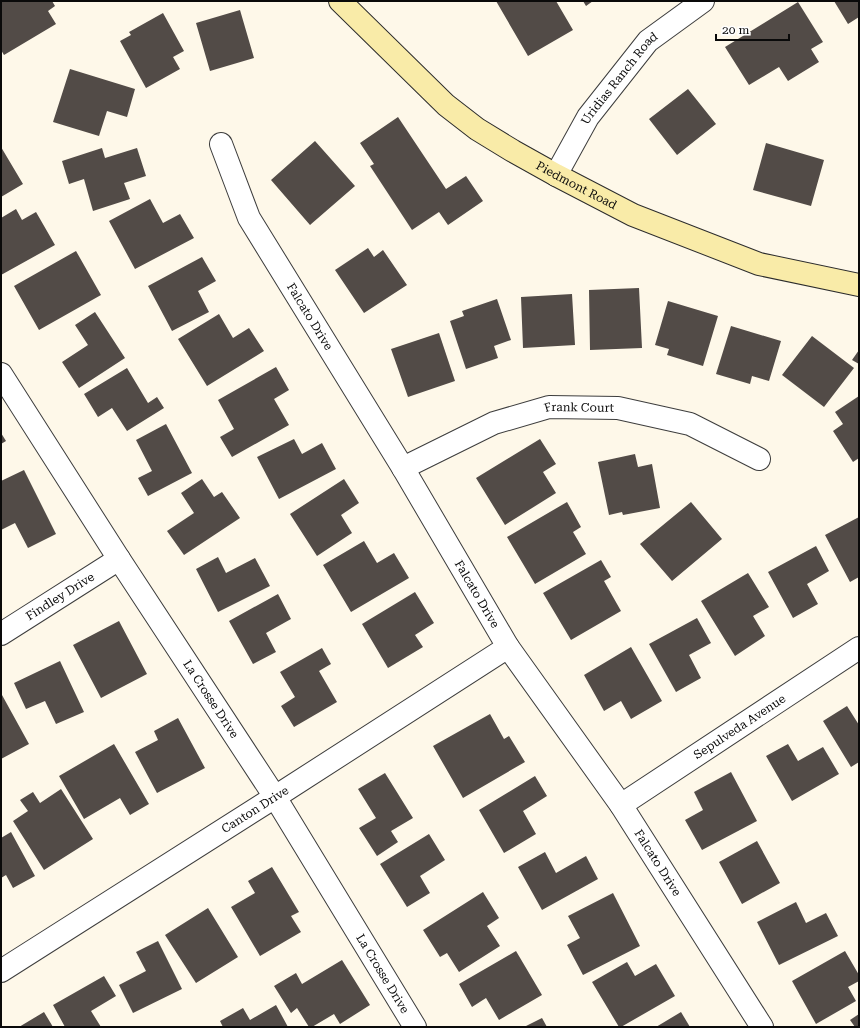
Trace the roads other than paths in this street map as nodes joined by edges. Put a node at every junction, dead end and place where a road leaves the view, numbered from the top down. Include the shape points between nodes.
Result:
1 (340, 1) edge
2 (703, 1) edge
3 (221, 144) dead end
4 (556, 175) junction
5 (859, 285) edge
6 (1, 374) edge
7 (759, 459) dead end
8 (403, 468) junction
9 (119, 559) junction
10 (1, 634) edge
11 (508, 647) junction
12 (859, 648) edge
13 (276, 797) junction
14 (621, 805) junction
15 (1, 971) edge
16 (415, 1027) edge
17 (762, 1027) edge

1 - 4 main road, Piedmont Road via 446,105 477,129
2 - 4 street, Uridias Ranch Road via 648,41 588,117
3 - 8 street, Falcato Drive via 249,218
4 - 5 main road, Piedmont Road via 633,216 759,264
6 - 9 street, La Crosse Drive
7 - 8 street, Frank Court via 690,424 618,408 549,407 494,424
8 - 11 street, Falcato Drive
9 - 10 street, Findley Drive
9 - 13 street, La Crosse Drive
11 - 13 street, Canton Drive
11 - 14 street, Falcato Drive
12 - 14 street, Sepulveda Avenue
13 - 15 street, Canton Drive
13 - 16 street, La Crosse Drive
14 - 17 street, Falcato Drive

